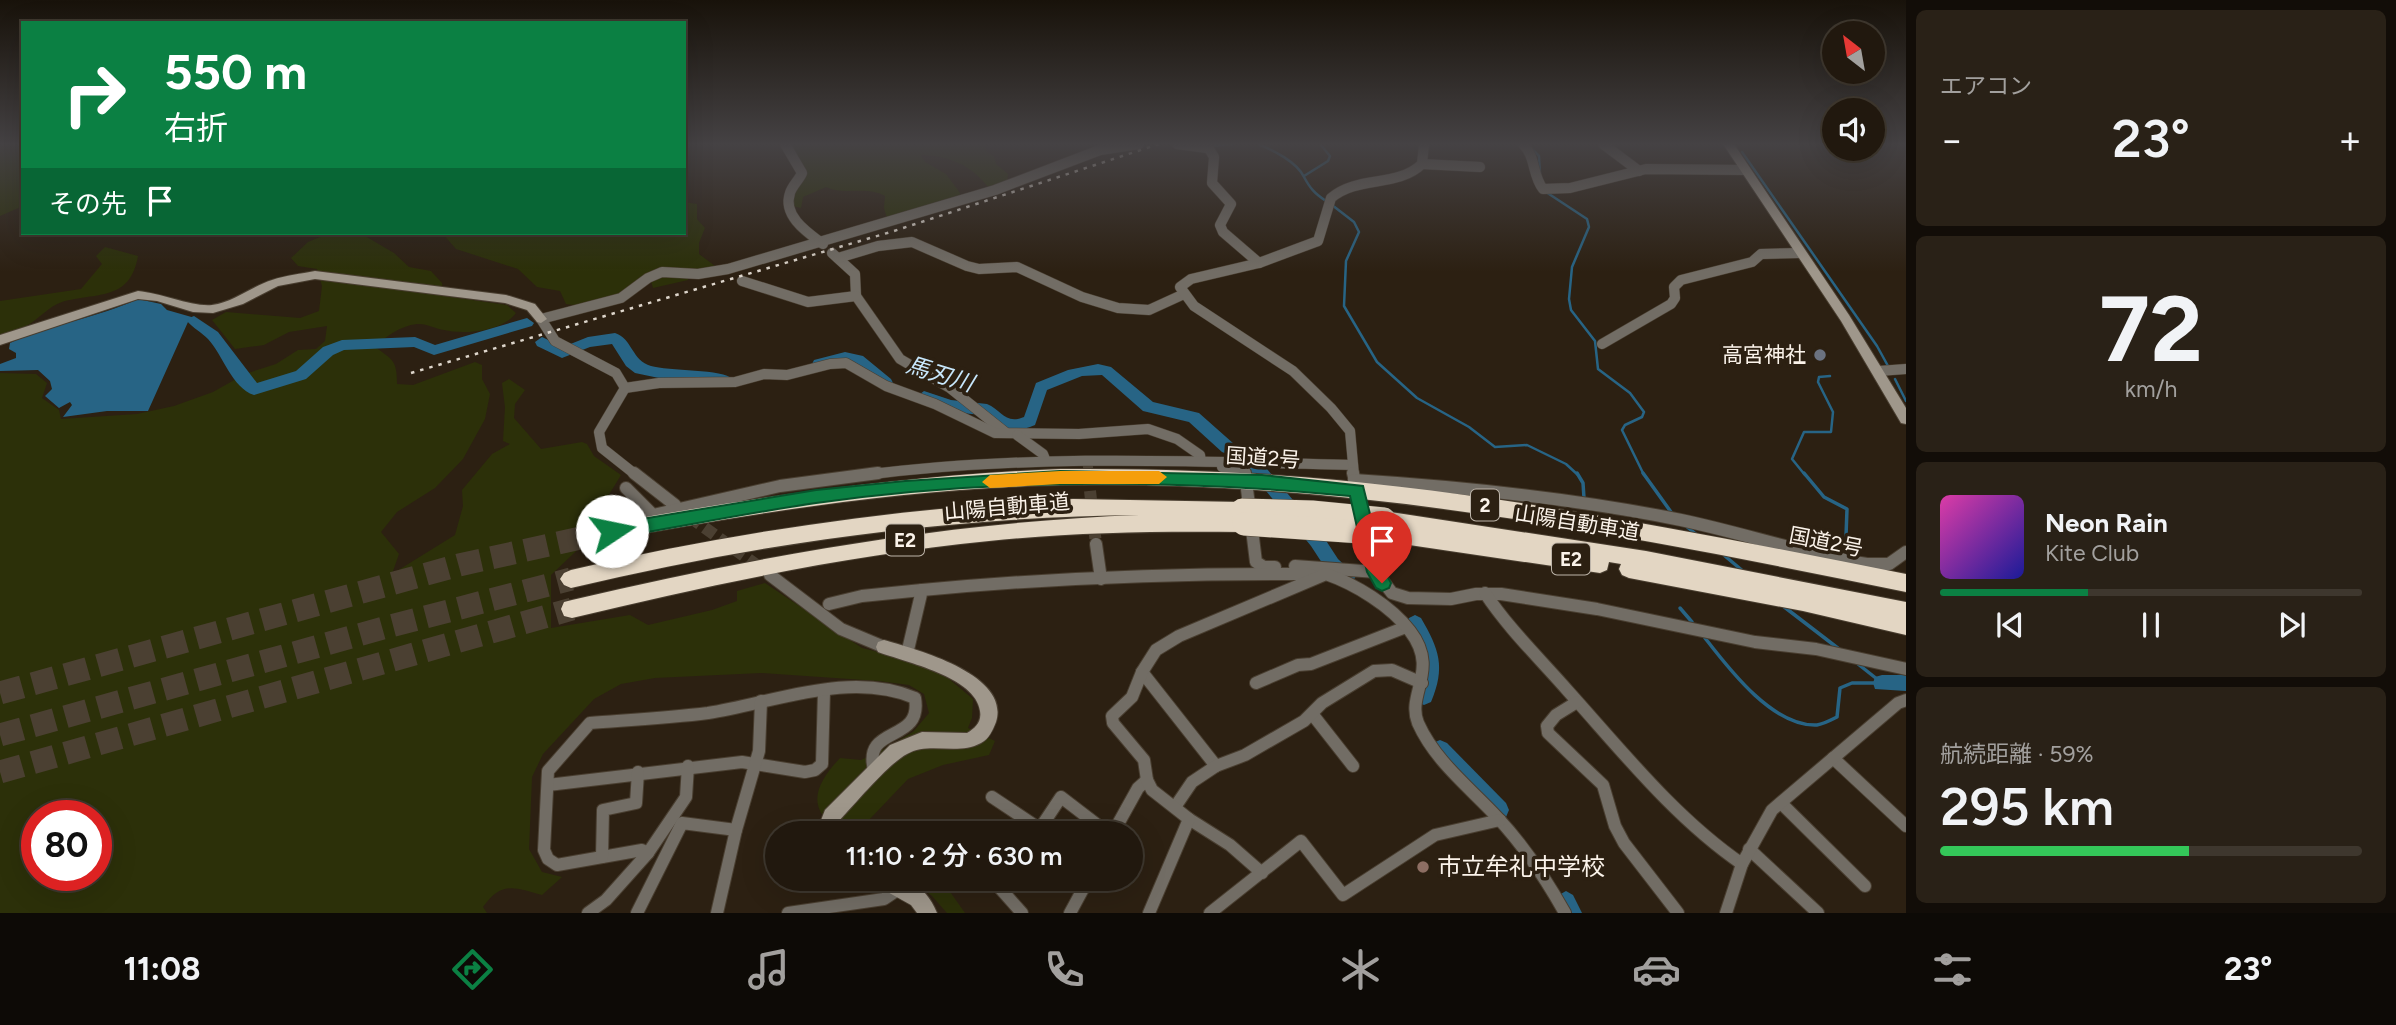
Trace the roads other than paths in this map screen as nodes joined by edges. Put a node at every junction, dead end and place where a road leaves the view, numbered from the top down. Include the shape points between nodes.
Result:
1 (794, 187) edge
2 (1004, 187) edge
3 (1215, 187) edge
4 (1350, 187) edge
5 (1542, 187) edge
6 (1576, 187) edge
7 (1756, 187) edge
8 (821, 243) junction
9 (1800, 253) junction
10 (1259, 263) junction
11 (742, 281) dead end
12 (1184, 294) junction
13 (856, 296) junction
14 (541, 319) junction
15 (0, 340) edge
16 (1602, 344) dead end
17 (1906, 369) edge
18 (1879, 371) junction
19 (625, 388) junction
20 (1906, 419) edge
21 (1012, 434) junction
22 (1045, 460) junction
23 (1200, 461) junction
24 (1219, 461) junction
25 (1353, 465) junction
26 (1263, 477) junction
27 (1356, 485) junction
28 (626, 488) dead end
29 (675, 505) dead end
30 (1243, 517) junction
31 (1387, 527) junction
32 (612, 531) tunnel mouth
33 (1694, 532) junction
34 (1096, 544) tunnel mouth
35 (1906, 552) edge
36 (1278, 570) junction
37 (1376, 572) junction
38 (770, 575) tunnel mouth
39 (1316, 577) junction
40 (570, 579) tunnel mouth
41 (1101, 579) junction
42 (1906, 583) edge
43 (922, 590) junction
44 (1289, 591) junction
45 (1485, 593) junction
46 (1408, 598) junction
47 (829, 604) dead end
48 (572, 609) tunnel mouth
49 (1906, 611) edge
50 (1402, 623) junction
51 (1906, 625) edge
52 (884, 647) joint
53 (907, 653) junction
54 (1906, 669) edge
55 (1142, 672) junction
56 (1256, 683) dead end
57 (1422, 683) junction
58 (824, 691) junction
59 (1906, 700) edge
60 (761, 701) junction
61 (1577, 702) junction
62 (1313, 715) junction
63 (1833, 758) junction
64 (754, 764) junction
65 (688, 766) junction
66 (1216, 766) junction
67 (1353, 766) dead end
68 (874, 771) junction
69 (638, 772) junction
70 (1147, 780) junction
71 (548, 785) junction
72 (992, 797) dead end
73 (1781, 803) junction
74 (1175, 807) junction
75 (1189, 819) junction
76 (1500, 820) junction
77 (829, 821) edge
78 (1025, 821) edge
79 (1045, 821) edge
80 (1094, 821) edge
81 (1117, 821) edge
82 (1906, 825) edge
83 (736, 830) junction
84 (1749, 849) junction
85 (648, 853) junction
86 (602, 857) junction
87 (1742, 864) junction
88 (1262, 873) junction
89 (1865, 886) dead end
90 (896, 891) edge
91 (908, 891) edge
92 (1006, 891) edge
93 (1082, 891) edge
94 (588, 913) edge
95 (637, 913) edge
96 (717, 913) edge
97 (788, 913) edge
98 (928, 913) edge
99 (1022, 913) edge
100 (1070, 913) edge
101 (1149, 913) edge
102 (1210, 913) edge
103 (1565, 913) edge
104 (1678, 913) edge
105 (1726, 913) edge
106 (1818, 913) edge

1 - 8 street via 789,196 791,212
2 - 8 street
3 - 10 street via 1231,204 1220,225 1223,232
4 - 10 street via 1328,202 1318,241
5 - 6 street
7 - 9 street
8 - 14 street via 729,271 662,272 621,298
9 - 16 street via 1764,253 1752,262 1681,280 1674,286 1671,304
9 - 18 street
10 - 12 street via 1183,282
11 - 13 street via 808,302
12 - 13 street via 1147,310 1120,308 1085,299 1017,267 974,269 961,265 914,241 835,256 855,274
12 - 25 street via 1209,317 1293,371 1331,408 1350,431
13 - 21 street via 900,359 950,388
14 - 15 street via 531,307 506,299 314,275 288,279 214,309 138,295
14 - 19 street via 555,341 616,373
17 - 18 street
18 - 20 street
19 - 21 street via 741,382 764,374 787,375 846,363 886,386 985,429
19 - 29 street via 599,432 603,448
21 - 22 street
21 - 23 street via 1148,429 1177,439 1200,455
22 - 23 street
22 - 28 street via 849,475 653,515
23 - 24 street
24 - 26 street
24 - 26 street via 1222,467
25 - 26 street via 1333,463
25 - 27 street
26 - 27 highway, 国道2号 / 2
26 - 32 highway, 国道2号 / 2 via 1060,477 905,487
26 - 36 street via 1256,562
27 - 33 highway, 国道2号 / 2
27 - 33 street via 1592,504 1665,518
27 - 37 street
30 - 31 highway, 山陽自動車道 / E2, bridge
30 - 40 highway, 山陽自動車道 / E2 via 1091,507 898,520 700,549
30 - 48 highway, 山陽自動車道 / E2 via 906,540 765,565
31 - 49 highway, 山陽自動車道 / E2 via 1567,544
31 - 51 highway, 山陽自動車道 / E2
33 - 35 street via 1876,564 1890,564
33 - 42 highway, 国道2号 / 2 via 1724,547
34 - 41 street
36 - 37 street
36 - 39 street
36 - 41 street
36 - 44 street
37 - 46 street via 1392,593
38 - 52 street via 841,629
39 - 44 street
39 - 50 street via 1338,576
41 - 43 street
43 - 47 street
43 - 53 street
44 - 55 street via 1179,636 1156,650
45 - 46 street via 1451,599
45 - 54 street via 1597,609
45 - 61 street
46 - 50 street
50 - 56 street
50 - 57 street via 1420,649
52 - 53 street
53 - 68 street via 981,691 989,706 989,720 979,735 966,741 908,744
55 - 66 street
55 - 70 street via 1132,697 1112,716 1144,760
57 - 62 street via 1392,670 1374,671 1322,703
57 - 76 street via 1414,708 1424,737
58 - 60 street
58 - 64 street via 821,764 815,771
58 - 68 street via 891,690 915,698 913,722 871,751
59 - 63 street
60 - 64 street via 759,751
60 - 71 street via 725,710 590,723 548,771
61 - 87 street via 1678,810
61 - 104 street via 1556,715 1547,726 1548,733 1603,785 1620,836
62 - 66 street via 1245,755
62 - 67 street
63 - 73 street
63 - 82 street
64 - 65 street
64 - 83 street
65 - 69 street
65 - 85 street via 686,797
66 - 74 street via 1192,782
68 - 77 street
69 - 71 street
69 - 86 street via 636,803 603,810
70 - 74 street via 1152,790
70 - 81 street
71 - 86 street via 544,850 548,859 557,865
72 - 78 street
73 - 84 street via 1764,821
73 - 89 street
74 - 75 street
75 - 88 street
75 - 101 street
76 - 88 street via 1435,835 1343,895 1301,841
76 - 103 street via 1543,872
79 - 80 street via 1061,797
83 - 95 street via 682,823
83 - 96 street
84 - 87 street
84 - 106 street
85 - 86 street via 642,850
85 - 94 street via 606,900
87 - 105 street
88 - 102 street
90 - 97 street via 884,899
91 - 98 street
92 - 99 street
93 - 100 street

